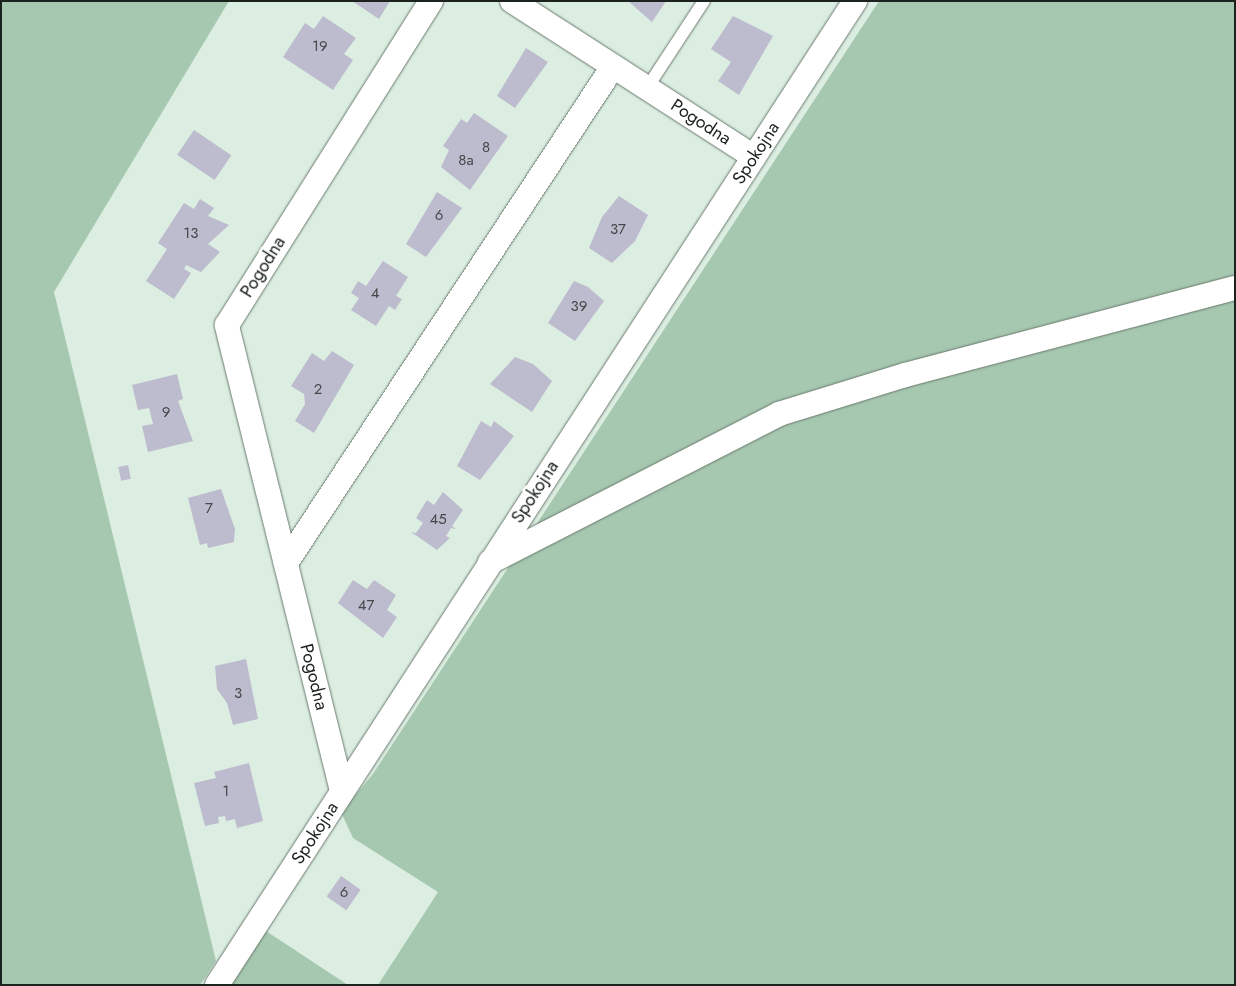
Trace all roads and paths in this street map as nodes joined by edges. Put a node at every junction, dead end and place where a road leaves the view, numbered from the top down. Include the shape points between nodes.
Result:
1 (431, 1) edge
2 (512, 1) edge
3 (704, 1) edge
4 (855, 1) edge
5 (612, 68) junction
6 (647, 88) junction
7 (754, 156) junction
8 (1235, 288) edge
9 (490, 562) junction
10 (286, 563) junction
11 (342, 791) junction
12 (217, 985) edge

1 - 10 street, Pogodna via 227,326
2 - 5 street, Pogodna
3 - 6 lane
4 - 7 street, Spokojna
5 - 6 street, Pogodna
5 - 10 street
6 - 7 street, Pogodna
7 - 9 street, Spokojna
8 - 9 street via 906,375 779,414
9 - 11 street, Spokojna
10 - 11 street, Pogodna
11 - 12 street, Spokojna

